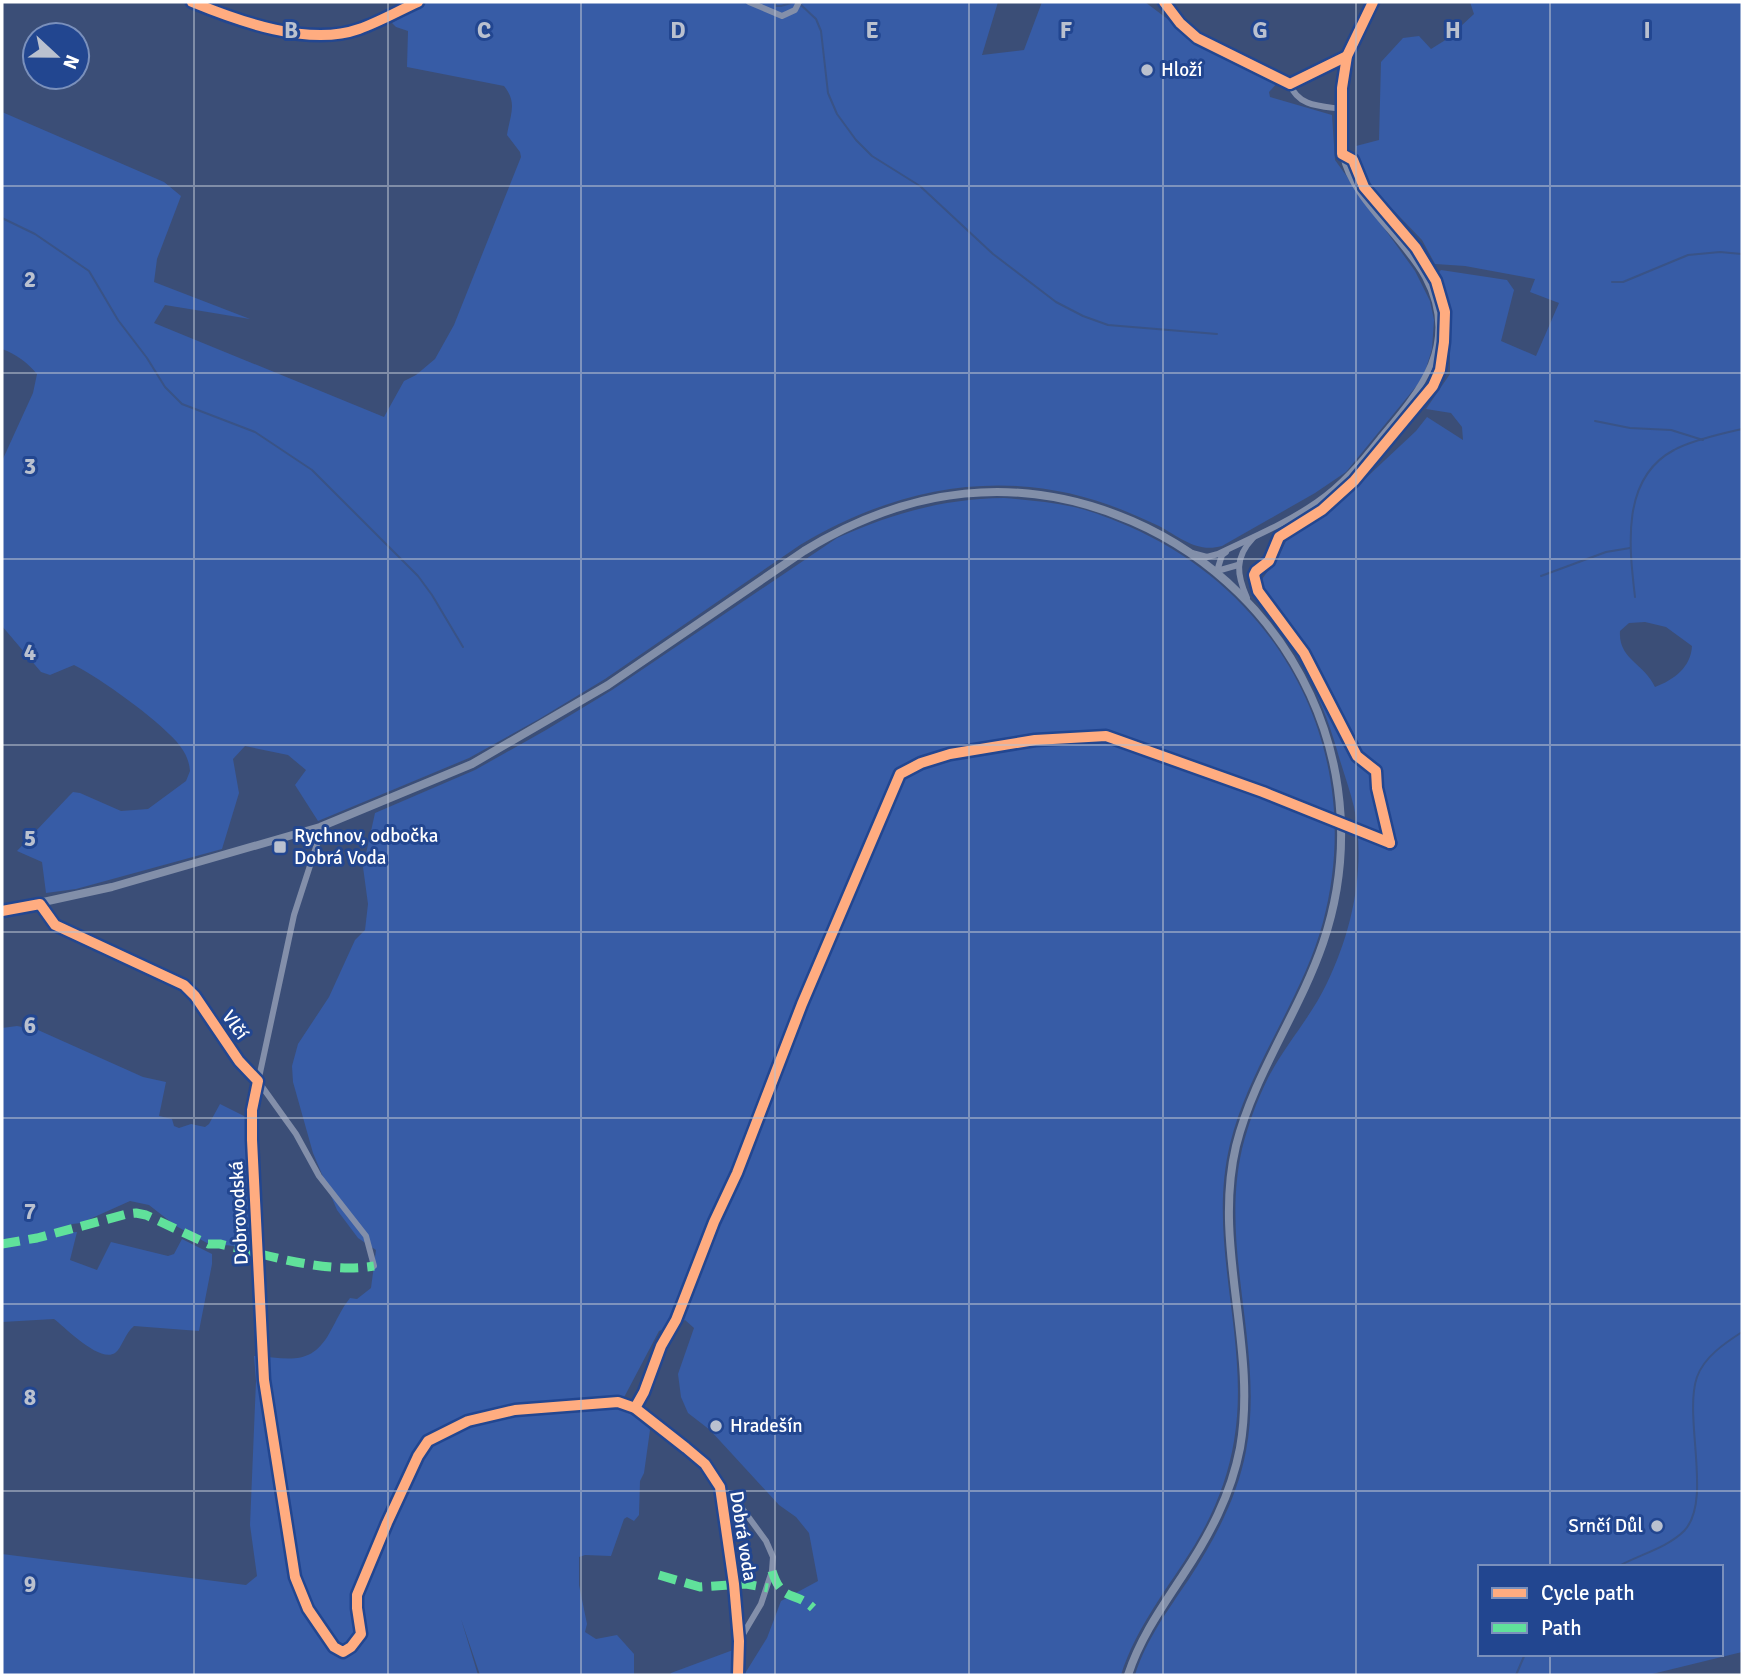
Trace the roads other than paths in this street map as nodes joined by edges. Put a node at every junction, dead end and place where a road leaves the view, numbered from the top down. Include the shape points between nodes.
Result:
1 (192, 2) edge
2 (418, 2) edge
3 (749, 2) edge
4 (799, 2) edge
5 (1164, 2) edge
6 (1373, 2) edge
7 (1347, 56) junction
8 (1290, 85) junction
9 (1342, 109) junction
10 (1257, 534) junction
11 (1230, 548) junction
12 (1189, 552) junction
13 (1238, 565) junction
14 (1217, 571) junction
15 (1247, 598) junction
16 (320, 827) junction
17 (2, 911) edge
18 (50, 921) dead end
19 (258, 1081) junction
20 (374, 1266) dead end
21 (686, 1448) joint
22 (720, 1488) junction
23 (739, 1641) junction
24 (738, 1675) edge
25 (1128, 1675) edge

1 - 2 street via 251,22 319,35 360,29
3 - 4 street via 782,16 790,14
5 - 8 street via 1197,38
6 - 7 street
7 - 8 street
7 - 9 street
8 - 9 street via 1304,102
9 - 10 street via 1342,154 1350,178 1423,273 1434,297 1437,341 1429,373 1418,391 1356,468 1315,503
10 - 11 street
10 - 13 street
11 - 12 street via 1212,557
11 - 14 street via 1222,555
12 - 14 main road
12 - 16 main road via 1120,516 1044,495 975,492 893,508 834,532 608,685 472,764
13 - 14 street
13 - 15 street
14 - 15 main road
15 - 25 main road via 1300,672 1326,733 1339,798 1339,867 1324,941 1242,1125 1232,1168 1229,1239 1244,1394 1237,1463 1212,1528 1150,1626
16 - 17 main road via 112,887
16 - 19 street, Dobrovodská via 292,925
18 - 19 street, Vlčí via 187,987
19 - 20 street, Vlčí via 296,1134 319,1177 366,1236
19 - 21 street, Dobrovodská via 252,1140 264,1380 295,1577 308,1609 334,1647 343,1652 361,1634 357,1595 418,1456 440,1433 515,1410 618,1402 635,1408
21 - 22 street, Dobrá voda via 705,1464
22 - 23 street, Dobrá voda
22 - 23 street, Dobrá voda via 761,1531 773,1557 761,1604
23 - 24 street

